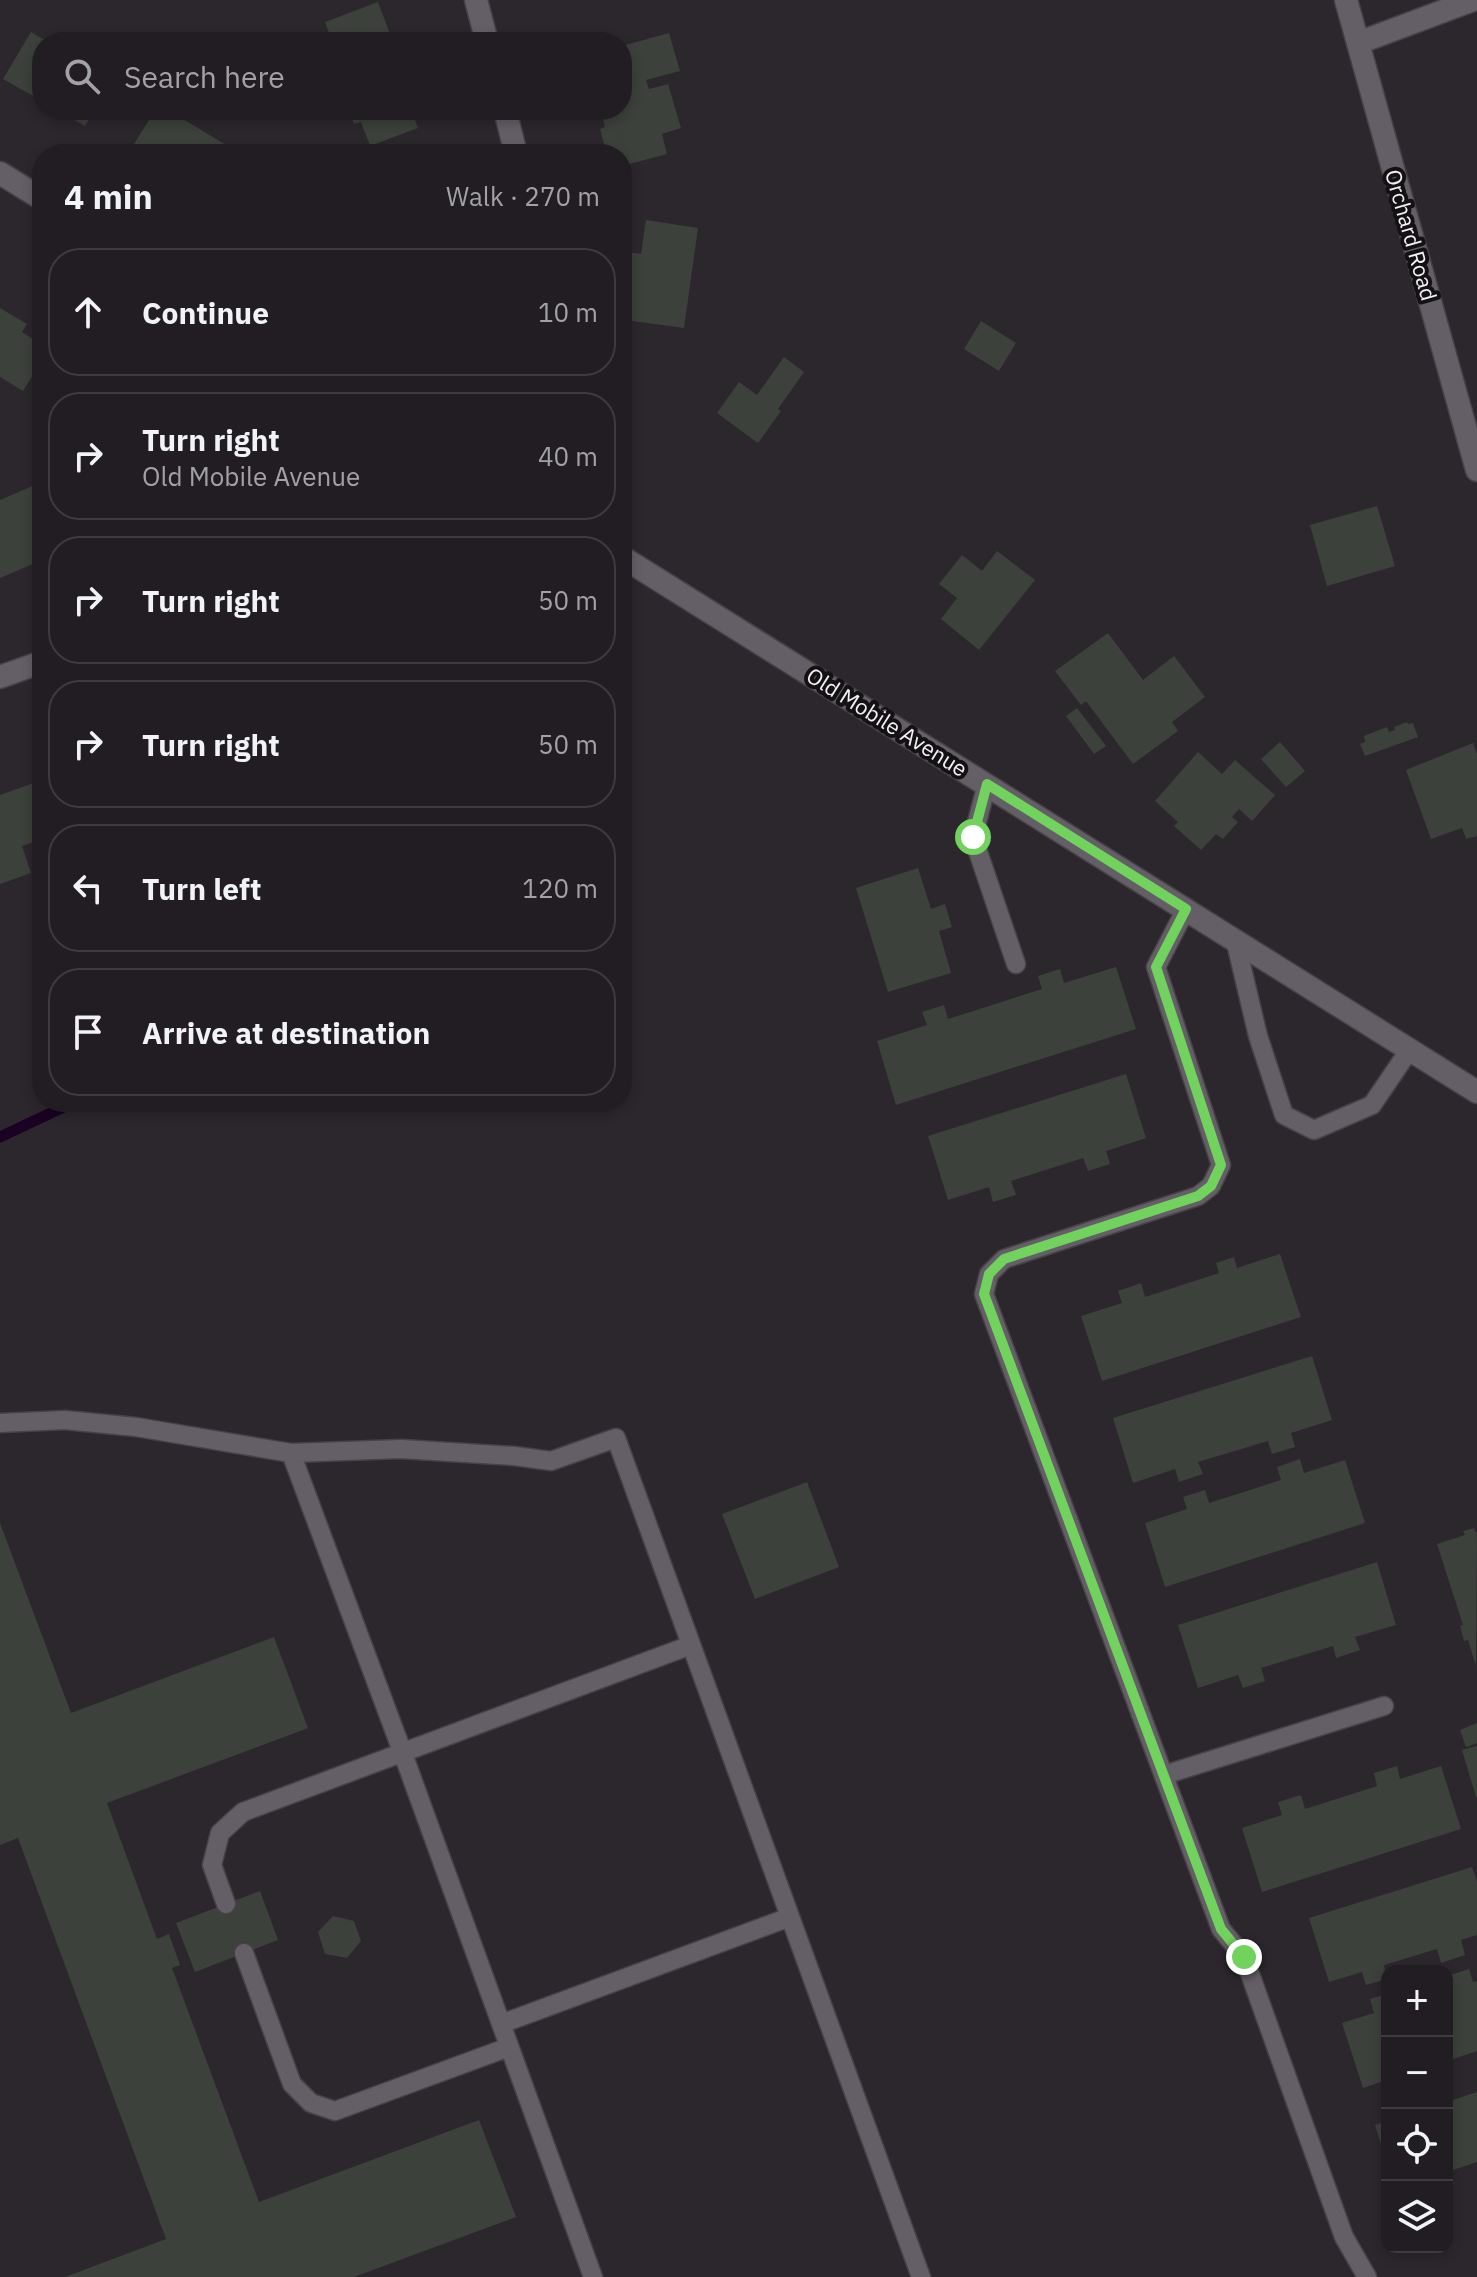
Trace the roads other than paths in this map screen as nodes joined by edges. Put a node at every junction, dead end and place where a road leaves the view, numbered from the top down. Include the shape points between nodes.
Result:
1 (476, 0) edge
2 (1346, 0) edge
3 (1473, 0) edge
4 (484, 32) edge
5 (1358, 43) junction
6 (508, 120) edge
7 (514, 144) edge
8 (0, 173) edge
9 (32, 193) edge
10 (1477, 470) edge
11 (632, 563) edge
12 (32, 666) edge
13 (0, 677) edge
14 (987, 784) junction
15 (1186, 909) junction
16 (1235, 939) junction
17 (1016, 964) dead end
18 (1410, 1049) junction
19 (1477, 1092) edge
20 (0, 1423) edge
21 (291, 1453) junction
22 (691, 1645) junction
23 (1384, 1706) dead end
24 (402, 1751) junction
25 (1164, 1775) junction
26 (226, 1904) dead end
27 (790, 1917) junction
28 (244, 1953) dead end
29 (501, 2024) junction
30 (509, 2047) junction
31 (593, 2277) edge
32 (921, 2277) edge
33 (1367, 2277) edge

1 - 4 street
2 - 5 street, Orchard Road
3 - 5 street
5 - 10 street, Orchard Road
6 - 7 street
8 - 9 street
11 - 14 street, Old Mobile Avenue
12 - 13 street
14 - 15 street, Old Mobile Avenue
14 - 17 lane via 973,837
15 - 16 street, Old Mobile Avenue
15 - 25 lane via 1156,967 1221,1165 1211,1186 1198,1196 1004,1259 989,1274 984,1294
16 - 18 street, Old Mobile Avenue
16 - 18 lane via 1284,1115 1314,1130 1372,1105
18 - 19 street, Old Mobile Avenue
20 - 21 lane via 65,1420 136,1427
21 - 22 lane via 401,1449 551,1461 616,1438
21 - 24 lane
22 - 24 lane
22 - 27 lane
23 - 25 lane
24 - 26 lane via 243,1812 220,1833 212,1865
24 - 29 lane
25 - 33 lane via 1221,1929 1244,1957 1344,2237
27 - 29 lane
27 - 32 lane
28 - 30 lane via 292,2084 311,2103 335,2111
29 - 30 lane
30 - 31 lane

